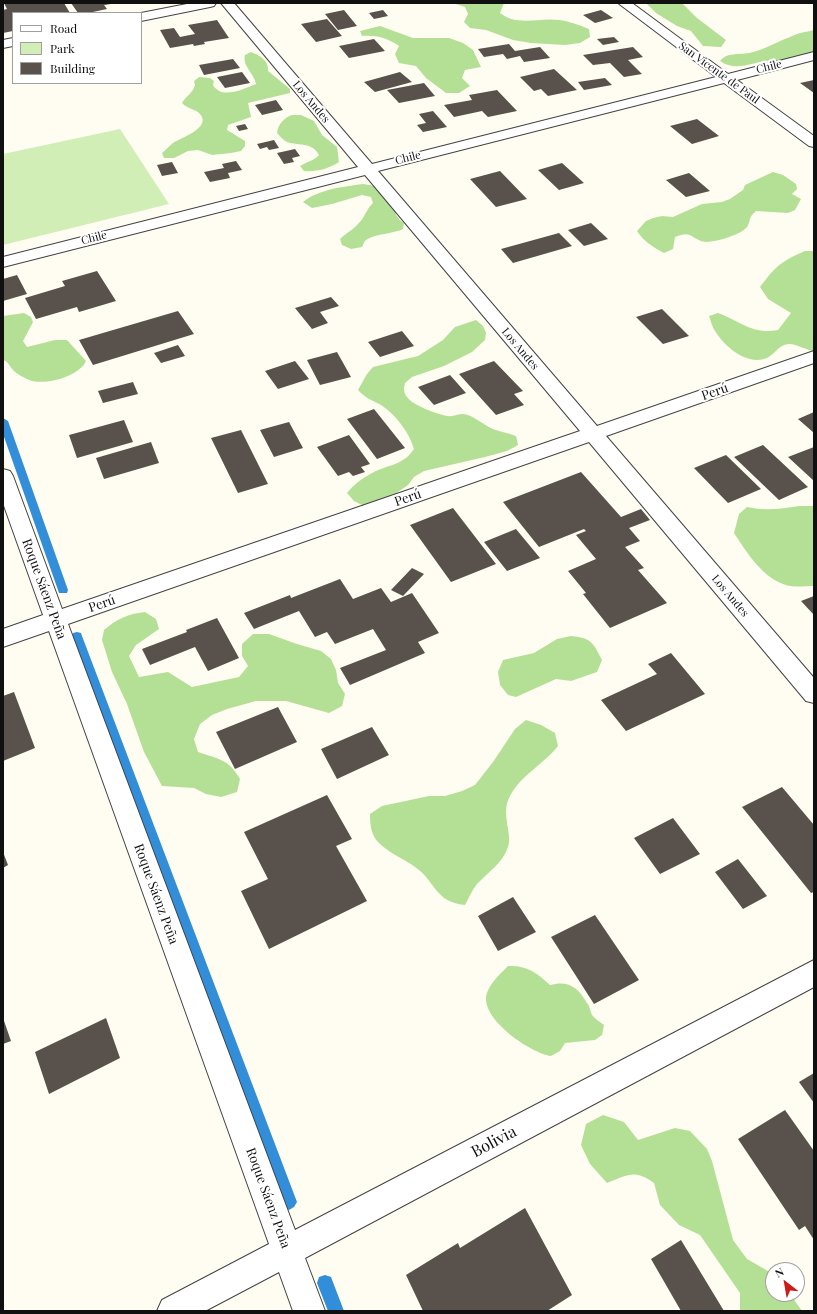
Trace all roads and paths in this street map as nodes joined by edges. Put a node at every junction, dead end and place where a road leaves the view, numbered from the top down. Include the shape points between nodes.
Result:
1 (210, 3) edge
2 (227, 3) edge
3 (624, 3) edge
4 (142, 17) edge
5 (814, 56) edge
6 (726, 78) junction
7 (814, 143) edge
8 (367, 168) junction
9 (3, 262) edge
10 (814, 357) edge
11 (592, 434) junction
12 (3, 476) edge
13 (56, 620) junction
14 (3, 638) edge
15 (814, 694) edge
16 (814, 973) edge
17 (287, 1252) junction
18 (173, 1311) edge
19 (309, 1311) edge

1 - 4 street
2 - 8 street, Los Andes
3 - 6 street, San Vicente de Paul
5 - 6 street, Chile
6 - 7 street, San Vicente de Paul
6 - 8 street, Chile
8 - 9 street, Chile
8 - 11 street, Los Andes
10 - 11 street, Perú
11 - 13 street, Perú
11 - 15 street, Los Andes
12 - 13 street, Roque Sáenz Peña
13 - 14 street, Perú
13 - 17 street, Roque Sáenz Peña
16 - 17 street, Bolivia
17 - 18 street, Bolivia
17 - 19 street, Roque Sáenz Peña

